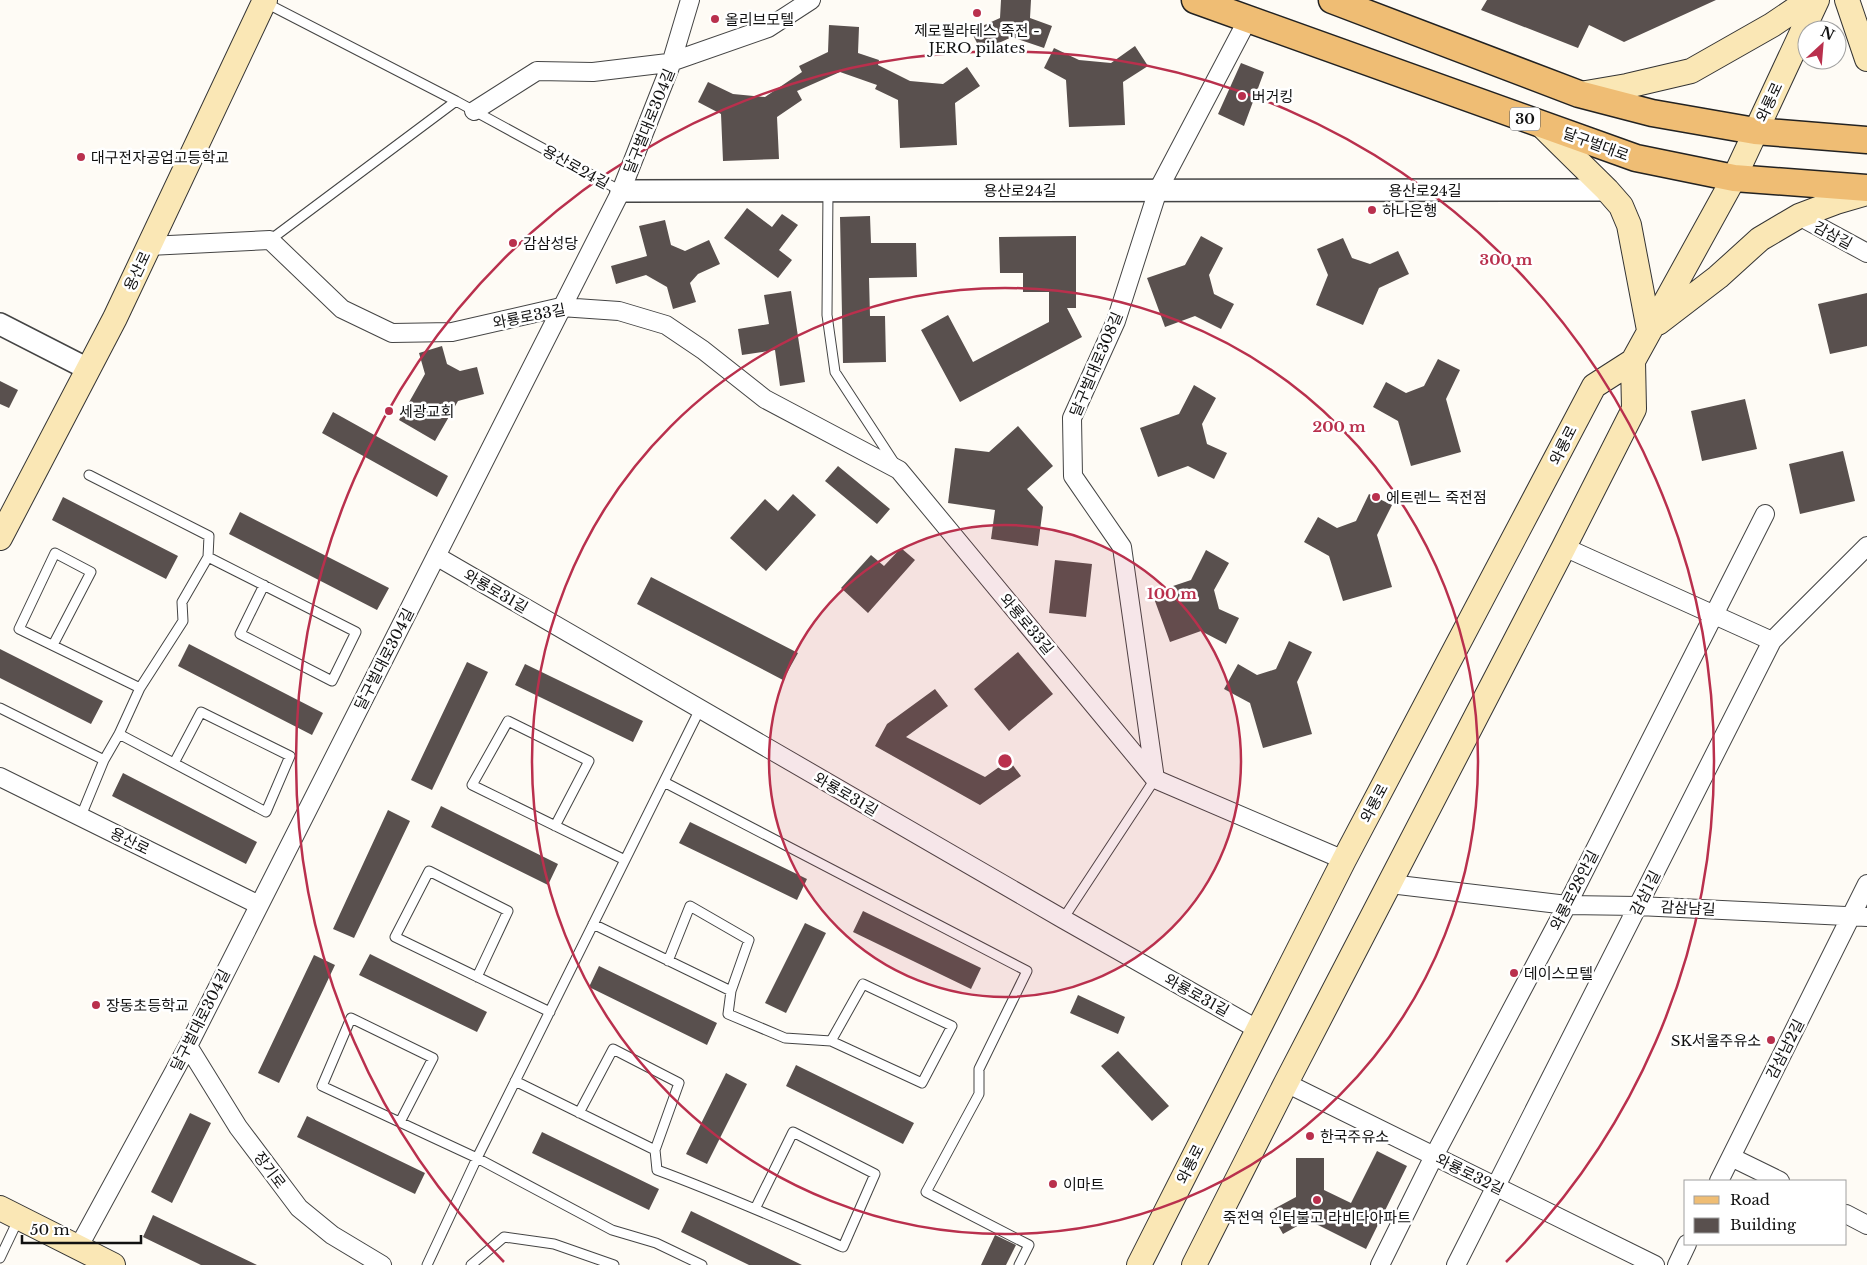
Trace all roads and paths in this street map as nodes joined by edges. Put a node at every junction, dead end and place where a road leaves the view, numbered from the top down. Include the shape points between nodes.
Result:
1 (690, 0) edge
2 (811, 0) edge
3 (1195, 0) edge
4 (1332, 0) edge
5 (1809, 0) edge
6 (1818, 0) edge
7 (1847, 0) edge
8 (264, 1) edge
9 (1248, 19) junction
10 (1867, 59) edge
11 (672, 62) junction
12 (1579, 94) junction
13 (456, 101) junction
14 (474, 111) junction
15 (1539, 123) junction
16 (1756, 131) junction
17 (1867, 140) edge
18 (1734, 178) junction
19 (1867, 188) edge
20 (1158, 190) junction
21 (1607, 190) junction
22 (621, 191) junction
23 (828, 191) junction
24 (1867, 193) edge
25 (1799, 216) junction
26 (270, 240) junction
27 (149, 246) junction
28 (1867, 253) edge
29 (561, 307) junction
30 (0, 324) edge
31 (1648, 330) junction
32 (1633, 361) junction
33 (88, 369) junction
34 (899, 470) junction
35 (89, 475) dead end
36 (1765, 514) dead end
37 (0, 538) edge
38 (1564, 546) junction
39 (1867, 546) edge
40 (436, 556) junction
41 (208, 557) junction
42 (264, 585) junction
43 (1713, 613) junction
44 (1772, 641) junction
45 (53, 645) junction
46 (140, 688) junction
47 (0, 708) edge
48 (700, 709) junction
49 (119, 734) junction
50 (104, 760) junction
51 (174, 763) junction
52 (0, 777) edge
53 (1156, 779) junction
54 (664, 782) junction
55 (81, 816) junction
56 (555, 826) junction
57 (625, 860) junction
58 (1344, 860) junction
59 (1390, 884) junction
60 (1867, 884) edge
61 (259, 905) junction
62 (1567, 905) junction
63 (1638, 906) junction
64 (1859, 917) edge
65 (1062, 919) junction
66 (593, 924) junction
67 (668, 960) junction
68 (477, 977) junction
69 (730, 991) junction
70 (550, 1012) junction
71 (1257, 1029) junction
72 (831, 1041) junction
73 (188, 1046) junction
74 (515, 1081) junction
75 (1286, 1083) junction
76 (579, 1113) junction
77 (400, 1122) junction
78 (655, 1150) junction
79 (1434, 1156) junction
80 (1731, 1157) junction
81 (477, 1158) junction
82 (1719, 1180) edge
83 (1778, 1180) edge
84 (1496, 1186) junction
85 (755, 1209) junction
86 (10, 1213) edge
87 (1847, 1215) edge
88 (1867, 1225) edge
89 (1687, 1245) edge
90 (78, 1248) junction
91 (0, 1258) edge
92 (113, 1265) edge
93 (382, 1265) edge
94 (427, 1265) edge
95 (471, 1265) edge
96 (614, 1265) edge
97 (702, 1265) edge
98 (1019, 1265) edge
99 (1139, 1265) edge
100 (1194, 1265) edge
101 (1380, 1265) edge
102 (1456, 1265) edge
103 (1655, 1265) edge
104 (1677, 1265) edge

1 - 11 street
2 - 11 street, 달구벌대로304길 via 768,28
3 - 9 main road, 달구벌대로 / 30
4 - 12 main road
5 - 12 main road via 1692,71
6 - 16 main road, 와룡로
7 - 10 main road
8 - 13 lane, 용산로24길
8 - 27 main road, 용산로
9 - 15 main road, 달구벌대로 / 30
9 - 20 street, 달구벌대로308길
11 - 14 street, 달구벌대로304길 via 593,72 537,71
11 - 22 street, 달구벌대로304길
12 - 16 main road via 1652,113
13 - 14 lane, 용산로24길
13 - 26 lane
14 - 22 lane, 용산로24길
15 - 18 main road, 달구벌대로 / 30 via 1636,158
15 - 21 main road
16 - 17 main road
16 - 18 main road, 와룡로
18 - 19 main road, 달구벌대로 / 30
18 - 31 main road, 와룡로
20 - 21 street, 용산로24길
20 - 23 street, 용산로24길
20 - 53 street, 달구벌대로308길 via 1116,321 1072,418 1073,476 1122,547
21 - 31 main road via 1621,206 1629,225
22 - 23 street, 용산로24길
22 - 29 street, 달구벌대로304길
23 - 34 lane, 와룡로33길 via 826,315 835,372
24 - 25 main road
25 - 28 street, 감삼길
25 - 31 main road via 1760,239 1718,277
26 - 27 street
26 - 29 street, 와룡로33길 via 342,309 392,333 452,332
27 - 33 main road, 용산로
29 - 34 street, 와룡로33길 via 619,311 666,325 765,399
29 - 40 street, 달구벌대로304길
30 - 33 street
31 - 32 main road, 와룡로
32 - 38 main road, 와룡로 via 1634,409
32 - 58 main road, 와룡로 via 1594,386
33 - 37 main road, 용산로
34 - 53 street, 와룡로33길
35 - 41 lane via 209,536
36 - 43 street, 와룡로28안길
38 - 43 street
38 - 59 main road, 와룡로
39 - 44 street, 감삼1길
40 - 48 street, 와룡로31길
40 - 61 street, 달구벌대로304길
41 - 42 lane
41 - 46 lane via 182,602 182,621
42 - 42 lane via 356,632 332,681 240,634
43 - 44 street
43 - 62 street, 와룡로28안길
44 - 63 street, 감삼1길
45 - 45 lane via 19,629 55,553 91,572
45 - 46 lane
46 - 49 lane
47 - 50 lane
48 - 54 lane
48 - 65 street, 와룡로31길
49 - 50 lane
49 - 51 lane
50 - 55 lane
51 - 51 lane via 266,812 290,756 201,712
52 - 55 street, 용산로
53 - 58 street, 와룡로33길
53 - 65 lane
54 - 57 lane
54 - 98 lane via 1027,971 979,1069 979,1094 926,1192 1029,1245
55 - 61 street, 용산로
56 - 56 lane via 472,785 508,721 589,761
56 - 57 lane
57 - 66 lane
58 - 71 main road, 와룡로
59 - 62 street, 감삼남길
59 - 75 main road, 와룡로
60 - 64 street, 감삼남2길
61 - 73 street, 달구벌대로304길
62 - 63 street, 감삼남길
62 - 79 street, 와룡로28안길
63 - 64 street, 감삼남길
63 - 84 street, 감삼1길
64 - 80 street, 감삼남2길
65 - 71 street, 와룡로31길
66 - 67 lane
66 - 70 lane
67 - 69 lane
67 - 69 lane via 690,906 749,940
68 - 68 lane via 395,937 429,871 508,911
68 - 70 lane
69 - 72 lane via 728,1014 785,1038
70 - 74 lane
71 - 99 main road, 와룡로
72 - 72 lane via 922,1083 952,1026 863,984
73 - 90 street, 달구벌대로304길
73 - 93 street, 장기로 via 238,1127 298,1208 332,1235
74 - 76 lane
74 - 81 lane
75 - 79 street, 와룡로32길
75 - 100 main road, 와룡로
76 - 78 lane
76 - 78 lane via 613,1049 679,1083
77 - 77 lane via 322,1086 351,1018 433,1058
77 - 81 lane
78 - 85 lane via 656,1170
79 - 84 street, 와룡로32길
79 - 101 street, 와룡로28안길
80 - 82 street, 감삼남2길
80 - 83 street
81 - 94 lane
81 - 97 lane via 612,1230 656,1243
84 - 102 street, 감삼1길
84 - 103 street, 와룡로32길
85 - 85 lane via 843,1247 875,1174 794,1132
86 - 90 main road
86 - 91 lane
87 - 88 street
89 - 104 street
90 - 92 main road
95 - 96 lane via 504,1237 554,1244

